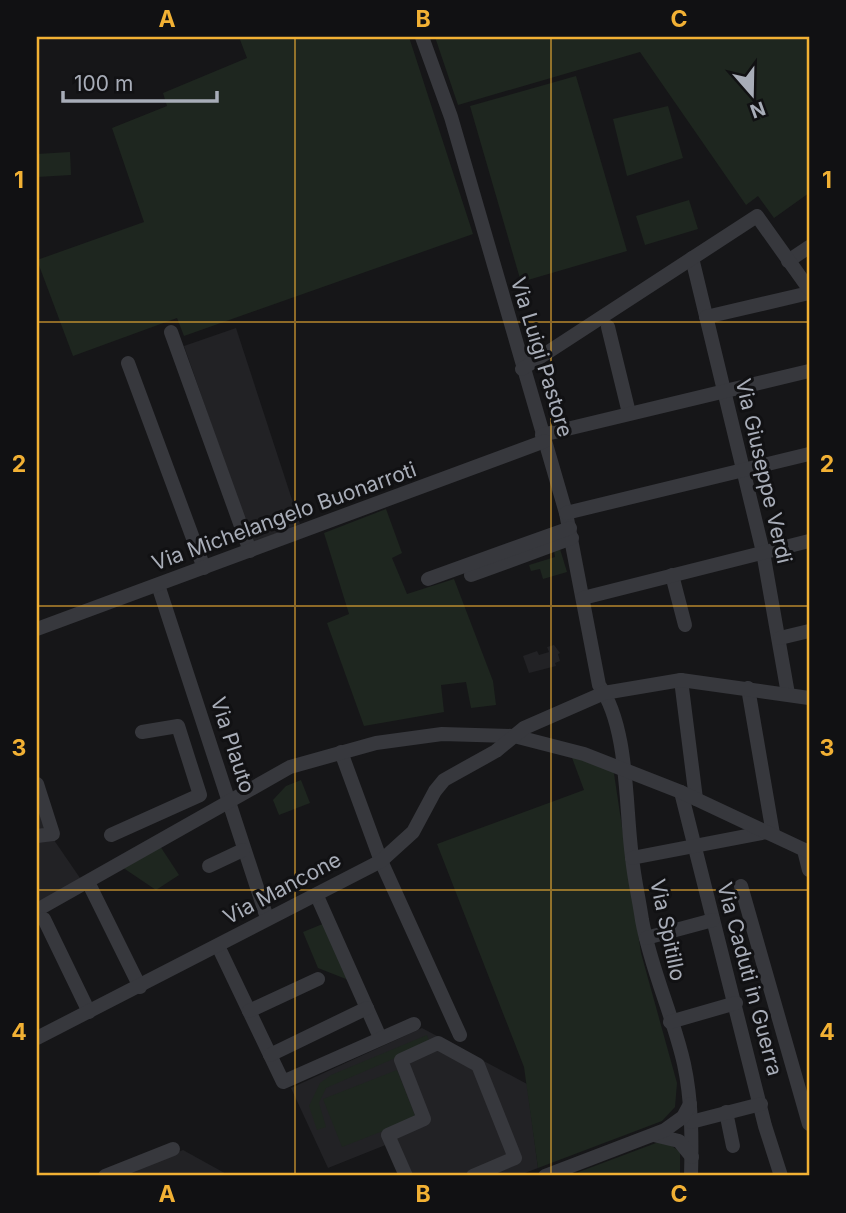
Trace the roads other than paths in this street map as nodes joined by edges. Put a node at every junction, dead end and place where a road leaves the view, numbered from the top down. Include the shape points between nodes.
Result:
1 (422, 37) edge
2 (809, 247) edge
3 (692, 258) junction
4 (788, 261) junction
5 (809, 291) edge
6 (706, 317) junction
7 (608, 327) dead end
8 (171, 332) dead end
9 (128, 363) dead end
10 (522, 369) junction
11 (809, 372) edge
12 (724, 390) junction
13 (629, 413) junction
14 (544, 438) junction
15 (809, 454) edge
16 (744, 470) junction
17 (569, 526) junction
18 (809, 541) edge
19 (250, 551) junction
20 (763, 552) junction
21 (204, 568) junction
22 (471, 575) dead end
23 (672, 575) junction
24 (428, 579) dead end
25 (158, 585) junction
26 (583, 598) junction
27 (685, 625) dead end
28 (37, 629) edge
29 (809, 631) edge
30 (780, 638) junction
31 (681, 680) junction
32 (748, 688) junction
33 (604, 693) junction
34 (788, 694) junction
35 (809, 698) edge
36 (142, 732) dead end
37 (514, 736) junction
38 (341, 752) junction
39 (624, 769) junction
40 (37, 784) edge
41 (681, 792) junction
42 (229, 799) junction
43 (696, 799) junction
44 (770, 833) junction
45 (111, 835) dead end
46 (37, 836) edge
47 (693, 847) junction
48 (243, 850) junction
49 (807, 851) edge
50 (632, 858) junction
51 (381, 861) junction
52 (209, 866) dead end
53 (809, 870) edge
54 (741, 886) dead end
55 (91, 888) dead end
56 (317, 896) junction
57 (41, 915) edge
58 (267, 918) junction
59 (713, 920) junction
60 (646, 938) junction
61 (218, 946) junction
62 (318, 979) dead end
63 (139, 987) junction
64 (736, 1003) junction
65 (367, 1008) junction
66 (249, 1011) junction
67 (89, 1012) junction
68 (670, 1022) junction
69 (414, 1024) dead end
70 (378, 1033) dead end
71 (460, 1035) dead end
72 (37, 1037) edge
73 (270, 1055) junction
74 (690, 1104) junction
75 (761, 1104) junction
76 (726, 1112) junction
77 (691, 1122) junction
78 (809, 1124) edge
79 (653, 1135) junction
80 (733, 1146) dead end
81 (173, 1149) dead end
82 (692, 1157) junction
83 (105, 1176) edge
84 (406, 1176) edge
85 (475, 1176) edge
86 (545, 1176) edge
87 (691, 1176) edge
88 (781, 1176) edge

1 - 10 street, Via Luigi Pastore via 451,117
2 - 4 street
3 - 4 street via 757,216
3 - 6 street, Via Giuseppe Verdi
3 - 10 street
4 - 5 street
5 - 6 street
6 - 12 street, Via Giuseppe Verdi
7 - 13 street
8 - 19 street
9 - 21 street
10 - 14 street, Via Luigi Pastore
11 - 12 street, Via Michelangelo Buonarroti
12 - 13 street, Via Michelangelo Buonarroti
12 - 16 street, Via Giuseppe Verdi
13 - 14 street, Via Michelangelo Buonarroti
14 - 17 street, Via Luigi Pastore
14 - 19 street, Via Michelangelo Buonarroti
15 - 16 street
16 - 17 street
16 - 20 street, Via Giuseppe Verdi
17 - 22 street
17 - 24 street
17 - 26 street, Via Luigi Pastore
18 - 20 street
19 - 21 street, Via Michelangelo Buonarroti
20 - 23 street
20 - 30 street, Via Giuseppe Verdi
21 - 25 street, Via Michelangelo Buonarroti
23 - 26 street
23 - 27 street
25 - 28 street, Via Michelangelo Buonarroti
25 - 42 street, Via Plauto
26 - 33 street, Via Luigi Pastore
29 - 30 street
30 - 34 street, Via Giuseppe Verdi
31 - 32 street, Via Mancone
31 - 33 street, Via Mancone
31 - 43 street
32 - 34 street, Via Mancone
32 - 44 street
33 - 37 street, Via Mancone
33 - 39 street, Via Spitillo
34 - 35 street, Via Mancone
36 - 45 street via 178,726 200,795
37 - 38 street via 442,734
37 - 39 street
37 - 51 street, Via Mancone via 444,780 412,832
38 - 42 street via 290,767
38 - 51 street
39 - 41 street
39 - 50 street, Via Spitillo
40 - 46 street via 53,834
41 - 43 street
41 - 47 street, Via Caduti in Guerra
42 - 48 street, Via Plauto
42 - 57 street
43 - 44 street
44 - 47 street
44 - 49 street
47 - 50 street
47 - 59 street, Via Caduti in Guerra
48 - 52 street
48 - 58 street, Via Plauto
49 - 53 street
50 - 60 street, Via Spitillo
51 - 56 street, Via Mancone
51 - 71 street
54 - 78 street
55 - 63 street
56 - 58 street, Via Mancone
56 - 65 street
57 - 67 street
58 - 61 street, Via Mancone
59 - 60 street
59 - 64 street, Via Caduti in Guerra
60 - 68 street, Via Spitillo
61 - 63 street, Via Mancone
61 - 66 street
62 - 66 street
63 - 67 street, Via Mancone
64 - 68 street
64 - 75 street, Via Caduti in Guerra
65 - 70 street
65 - 73 street
66 - 73 street
67 - 72 street, Via Mancone
68 - 74 street, Via Spitillo via 684,1063
69 - 73 street via 283,1082
74 - 77 street, Via Spitillo
74 - 79 street via 676,1124
75 - 76 street
75 - 88 street, Via Caduti in Guerra
76 - 77 street
76 - 80 street
77 - 82 street, Via Spitillo
79 - 82 street via 679,1142
79 - 86 street
81 - 83 street
82 - 87 street, Via Spitillo
84 - 85 street via 388,1135 424,1119 401,1060 438,1043 478,1065 515,1158

